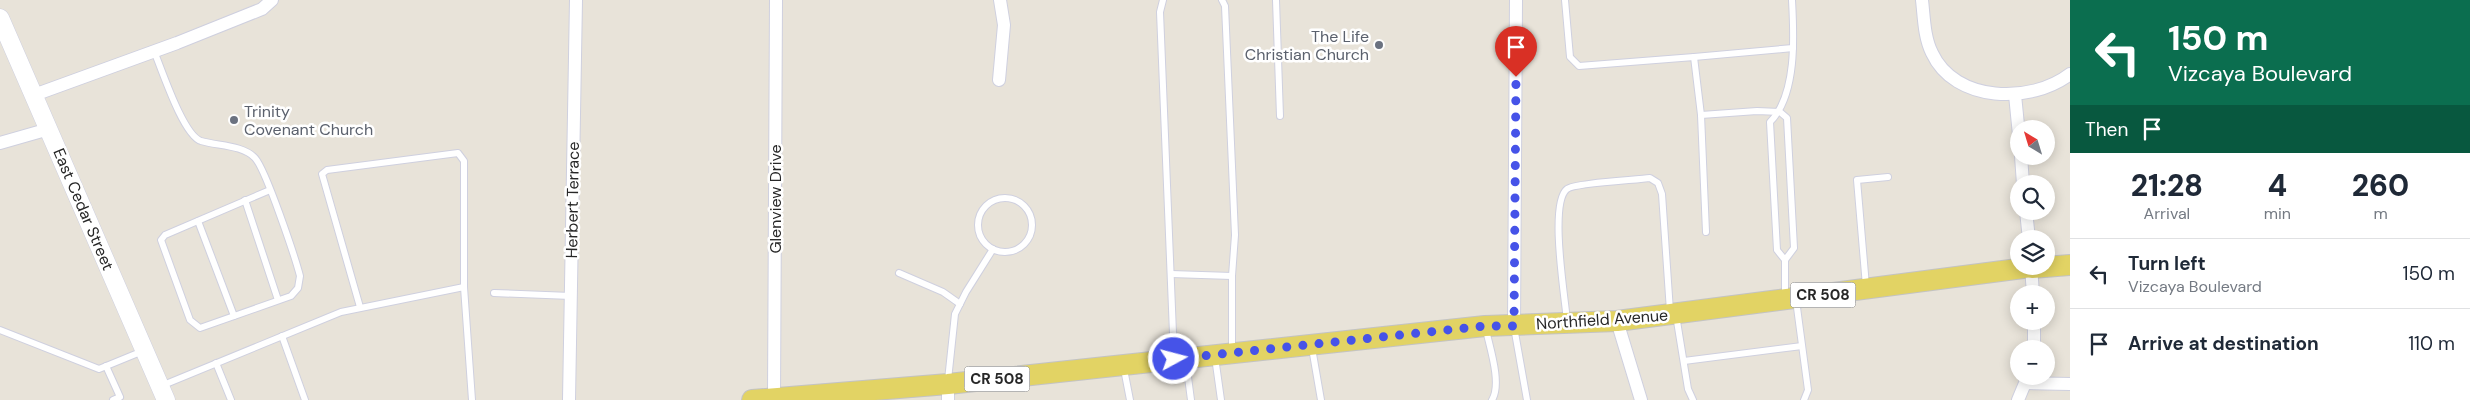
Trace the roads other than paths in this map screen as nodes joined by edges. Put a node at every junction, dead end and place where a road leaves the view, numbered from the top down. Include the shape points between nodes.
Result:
1 (272, 0) edge
2 (576, 0) edge
3 (776, 0) edge
4 (1000, 0) edge
5 (1163, 0) edge
6 (1222, 0) edge
7 (1276, 0) edge
8 (1516, 0) edge
9 (1564, 0) edge
10 (1792, 0) edge
11 (1922, 0) edge
12 (0, 18) edge
13 (1793, 48) junction
14 (154, 51) junction
15 (1694, 57) junction
16 (2070, 74) edge
17 (1000, 80) dead end
18 (34, 95) junction
19 (2015, 95) junction
20 (1780, 112) junction
21 (1701, 115) junction
22 (1280, 116) dead end
23 (2018, 120) edge
24 (49, 129) junction
25 (0, 143) edge
26 (1888, 177) dead end
27 (270, 190) junction
28 (245, 200) junction
29 (198, 221) junction
30 (1706, 232) dead end
31 (993, 249) junction
32 (1785, 260) junction
33 (2070, 261) edge
34 (2055, 263) edge
35 (2055, 265) edge
36 (2070, 265) edge
37 (2010, 270) edge
38 (900, 273) dead end
39 (1170, 274) junction
40 (1232, 276) junction
41 (464, 287) junction
42 (1866, 289) junction
43 (494, 293) dead end
44 (570, 296) junction
45 (1790, 299) junction
46 (278, 300) junction
47 (960, 304) junction
48 (360, 308) junction
49 (1673, 314) junction
50 (234, 316) junction
51 (1617, 322) junction
52 (1567, 323) junction
53 (1485, 326) junction
54 (1514, 326) junction
55 (0, 330) edge
56 (282, 336) junction
57 (1312, 344) junction
58 (1802, 346) junction
59 (144, 350) junction
60 (1224, 353) junction
61 (1180, 359) junction
62 (1684, 361) junction
63 (216, 364) junction
64 (1123, 365) junction
65 (106, 366) junction
66 (2055, 383) edge
67 (2070, 384) edge
68 (2025, 385) edge
69 (948, 392) edge
70 (163, 393) edge
71 (774, 398) junction
72 (113, 400) edge
73 (231, 400) edge
74 (305, 400) edge
75 (472, 400) edge
76 (568, 400) edge
77 (752, 400) edge
78 (1130, 400) edge
79 (1191, 400) edge
80 (1221, 400) edge
81 (1321, 400) edge
82 (1492, 400) edge
83 (1527, 400) edge
84 (1641, 400) edge
85 (1693, 400) edge
86 (1804, 400) edge
87 (2018, 400) edge

1 - 14 street via 262,9
2 - 44 street, Herbert Terrace
3 - 71 street, Glenview Drive
4 - 17 street via 1004,25
5 - 39 lane via 1160,12
6 - 40 lane via 1225,6 1236,235
7 - 22 lane
8 - 54 street
9 - 15 lane via 1570,57 1580,66
10 - 13 lane
11 - 19 street via 1926,36 1932,54 1947,73 1970,88
12 - 18 main road, East Cedar Street
13 - 15 lane
13 - 20 lane via 1792,67
14 - 18 street
14 - 27 lane via 188,129 199,140 253,156
15 - 21 lane
16 - 19 street via 2060,82
18 - 24 main road, East Cedar Street
19 - 23 street
20 - 21 lane
20 - 32 lane via 1787,118 1794,248
20 - 32 lane via 1770,122 1777,250
21 - 30 lane
24 - 25 street
24 - 59 main road, East Cedar Street
26 - 42 lane via 1857,180
27 - 28 lane
27 - 46 lane via 300,276 295,292
28 - 29 lane
28 - 46 lane
29 - 50 lane
29 - 50 lane via 165,234 161,240 190,320 200,328
31 - 31 lane via 1010,251 1030,236 1028,210 1014,200 997,200 983,210 978,227 981,236
31 - 47 lane
32 - 45 lane
33 - 34 main road, Northfield Avenue / CR 508
35 - 36 main road, Northfield Avenue / CR 508
37 - 42 main road, Northfield Avenue / CR 508
38 - 47 lane via 943,292
39 - 40 lane
39 - 61 lane
40 - 60 lane
41 - 48 lane
41 - 48 lane via 464,161 458,153 327,170 322,174
41 - 75 lane
42 - 45 main road, Northfield Avenue / CR 508
43 - 44 lane
44 - 76 street, Herbert Terrace
45 - 49 main road, Northfield Avenue / CR 508
45 - 58 lane
46 - 50 lane
47 - 69 lane via 956,314
48 - 56 lane via 341,312
49 - 51 main road, Northfield Avenue / CR 508
49 - 52 lane via 1662,194 1658,183 1650,178 1571,187 1561,197 1557,220
49 - 62 lane
51 - 52 main road, Northfield Avenue / CR 508
51 - 84 street
52 - 54 main road, Northfield Avenue / CR 508
53 - 54 main road, Northfield Avenue / CR 508
53 - 57 main road, Northfield Avenue / CR 508
53 - 82 lane via 1494,360 1496,394
54 - 83 lane
55 - 65 lane via 99,369
56 - 63 lane
56 - 74 lane
57 - 60 main road, Northfield Avenue / CR 508
57 - 81 lane
58 - 62 lane
58 - 86 lane via 1808,390
59 - 65 lane
59 - 70 main road, East Cedar Street
60 - 61 main road, Northfield Avenue / CR 508
60 - 80 lane
61 - 64 main road, Northfield Avenue / CR 508
61 - 79 lane
62 - 85 lane
63 - 70 lane
63 - 73 lane
64 - 69 main road, Northfield Avenue / CR 508
64 - 78 lane
65 - 72 lane via 120,397
66 - 67 street
68 - 87 street
69 - 71 main road, Northfield Avenue / CR 508
71 - 77 main road, Northfield Avenue / CR 508

